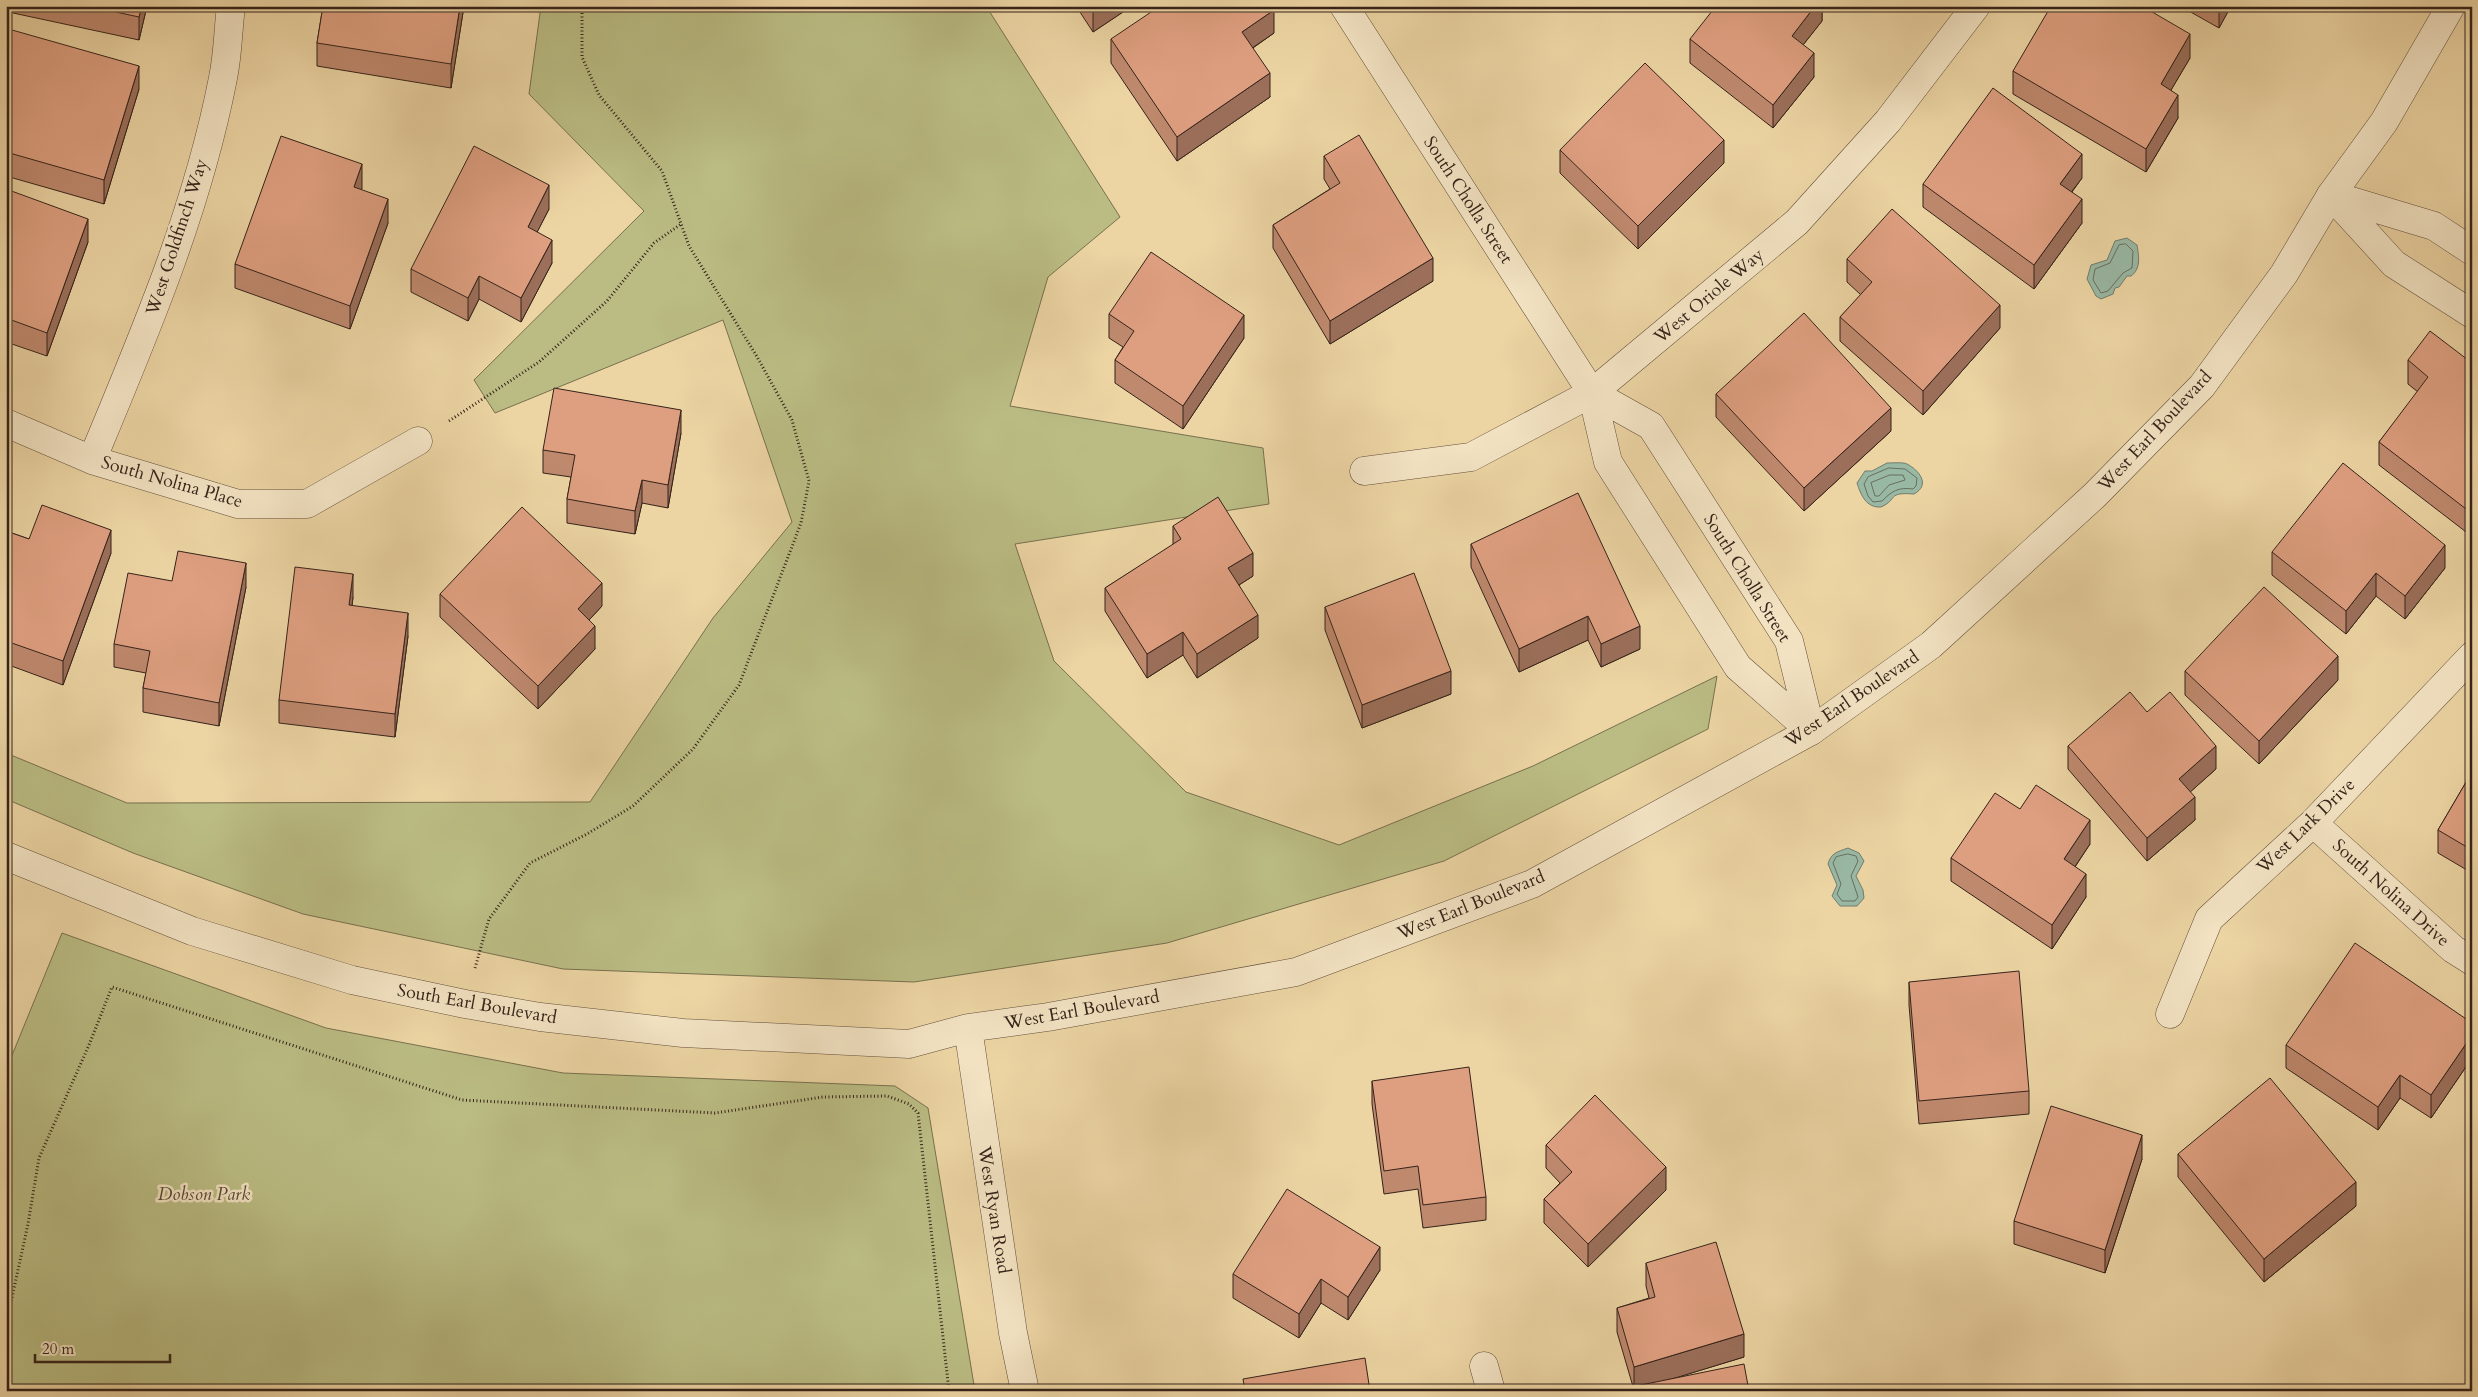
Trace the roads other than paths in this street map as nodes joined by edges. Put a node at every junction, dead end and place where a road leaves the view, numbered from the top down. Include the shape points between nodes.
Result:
1 (231, 6) edge
2 (1344, 6) edge
3 (1976, 6) edge
4 (2451, 6) edge
5 (2330, 195) junction
6 (2472, 251) edge
7 (2472, 314) edge
8 (1592, 393) junction
9 (6, 423) edge
10 (418, 441) road end
11 (92, 460) junction
12 (1364, 471) dead end
13 (2472, 656) edge
14 (1811, 731) junction
15 (2313, 823) junction
16 (6, 856) edge
17 (2472, 961) edge
18 (2170, 1014) dead end
19 (968, 1028) junction
20 (1025, 1391) edge

1 - 11 street, West Goldfinch Way via 223,77 196,189 160,296
2 - 8 street, South Cholla Street
3 - 8 street, West Oriole Way via 1888,121 1797,222
4 - 5 street, West Earl Boulevard via 2384,122
5 - 6 street via 2434,226
5 - 7 street via 2394,264
5 - 14 street, West Earl Boulevard via 2284,274 2202,386 2095,495 1931,645
8 - 12 street, West Oriole Way via 1471,456
8 - 14 street, South Cholla Street via 1608,462 1738,667
8 - 14 street, South Cholla Street via 1651,426 1657,434 1789,641
9 - 11 street, South Nolina Place
10 - 11 street, South Nolina Place via 307,504 238,504
13 - 15 street, West Lark Drive
14 - 19 street, West Earl Boulevard via 1532,884 1296,972 1048,1017
15 - 17 street, South Nolina Drive via 2453,949
15 - 18 street, West Lark Drive via 2209,919
16 - 19 street, South Earl Boulevard via 192,931 352,980 465,1004 540,1017 683,1033 909,1044
19 - 20 street, West Ryan Road via 1013,1334

